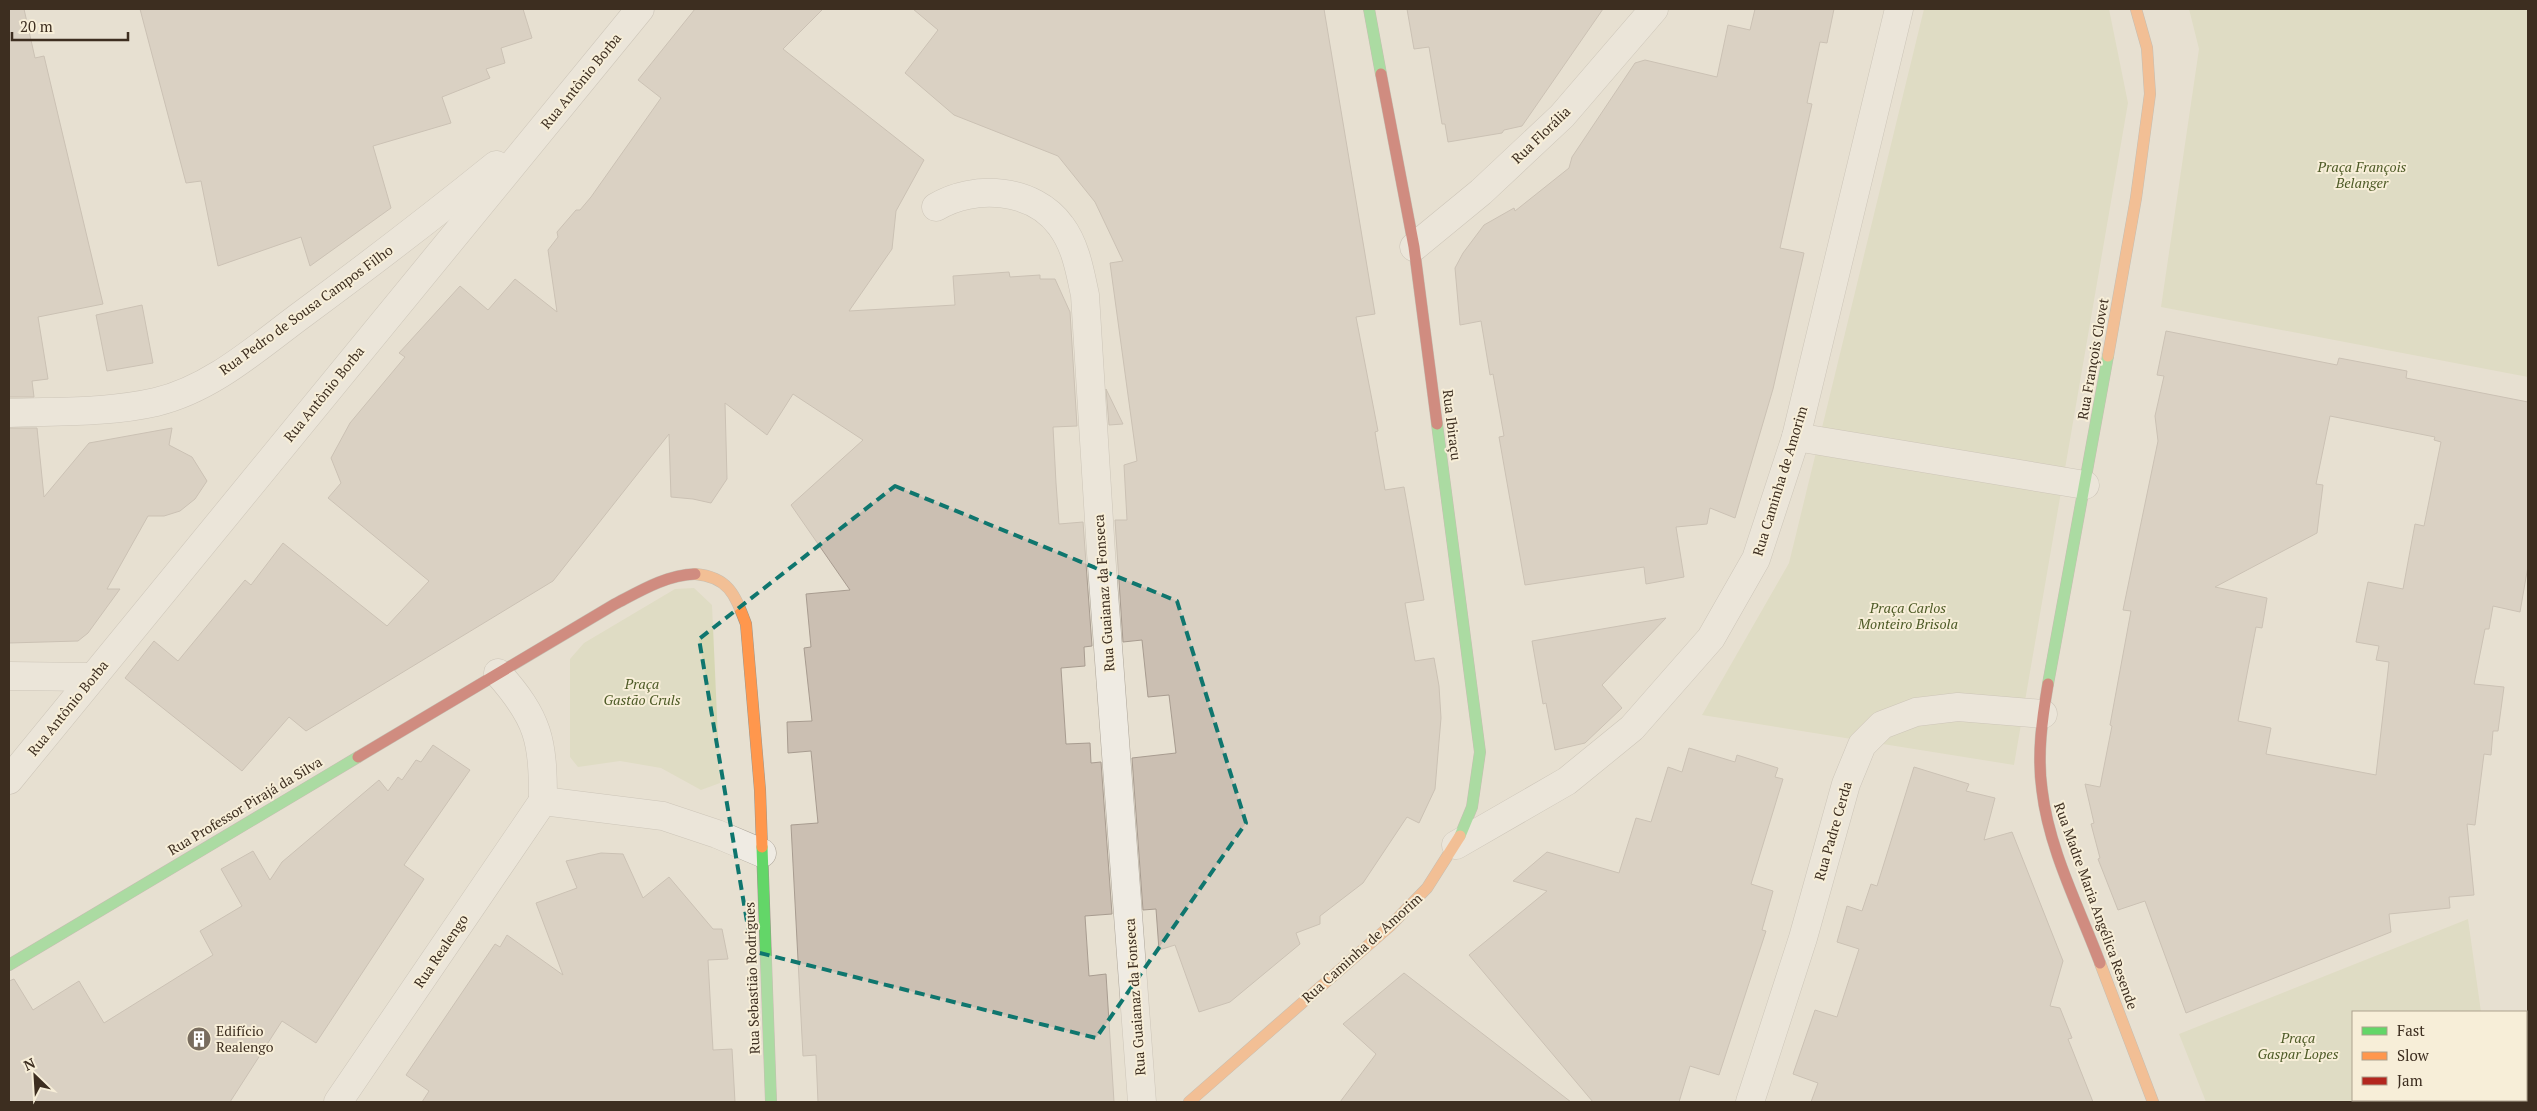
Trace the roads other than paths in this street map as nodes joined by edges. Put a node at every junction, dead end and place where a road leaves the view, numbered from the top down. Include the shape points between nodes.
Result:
1 (640, 9) edge
2 (1369, 9) edge
3 (1654, 9) edge
4 (1899, 9) edge
5 (2136, 9) edge
6 (540, 130) junction
7 (936, 207) dead end
8 (1414, 247) junction
9 (9, 412) edge
10 (1796, 437) junction
11 (2086, 485) junction
12 (498, 673) junction
13 (9, 676) edge
14 (93, 677) junction
15 (2043, 714) junction
16 (9, 780) edge
17 (543, 801) junction
18 (1456, 845) junction
19 (762, 853) junction
20 (9, 965) edge
21 (338, 1102) edge
22 (771, 1102) edge
23 (1142, 1102) edge
24 (1188, 1102) edge
25 (1750, 1102) edge
26 (2153, 1102) edge

1 - 6 street, Rua Antônio Borba
2 - 8 street, Rua Ibiraçu
3 - 8 street, Rua Florália via 1562,116 1481,192
4 - 10 street, Rua Caminha de Amorim
5 - 11 street, Rua François Clovet via 2147,48 2150,94 2136,198
6 - 9 street, Rua Pedro de Sousa Campos Filho via 422,225 227,370 187,391 156,402 111,409
6 - 14 street, Rua Antônio Borba
7 - 23 street, Rua Guaianaz da Fonseca via 946,200 968,195 1018,196 1038,205 1061,226 1076,254 1085,295
8 - 18 street, Rua Ibiraçu via 1480,752 1472,807
10 - 11 street
10 - 18 street, Rua Caminha de Amorim via 1756,559 1711,638 1632,728 1567,781
11 - 15 street, Rua François Clovet
12 - 17 street via 527,709 539,738
12 - 19 street via 646,588 693,573 712,574 738,599 746,624
12 - 20 street, Rua Professor Pirajá da Silva
13 - 14 street
14 - 16 street, Rua Antônio Borba
15 - 25 street, Rua Padre Cerda via 1958,707 1916,712 1882,725 1862,745 1846,784 1803,938
15 - 26 street, Rua Madre Maria Angélica Resende via 2038,764 2044,811
17 - 19 street via 663,816
17 - 21 street, Rua Realengo
18 - 24 street, Rua Caminha de Amorim via 1427,888 1390,926
19 - 22 street, Rua Sebastião Rodrigues

